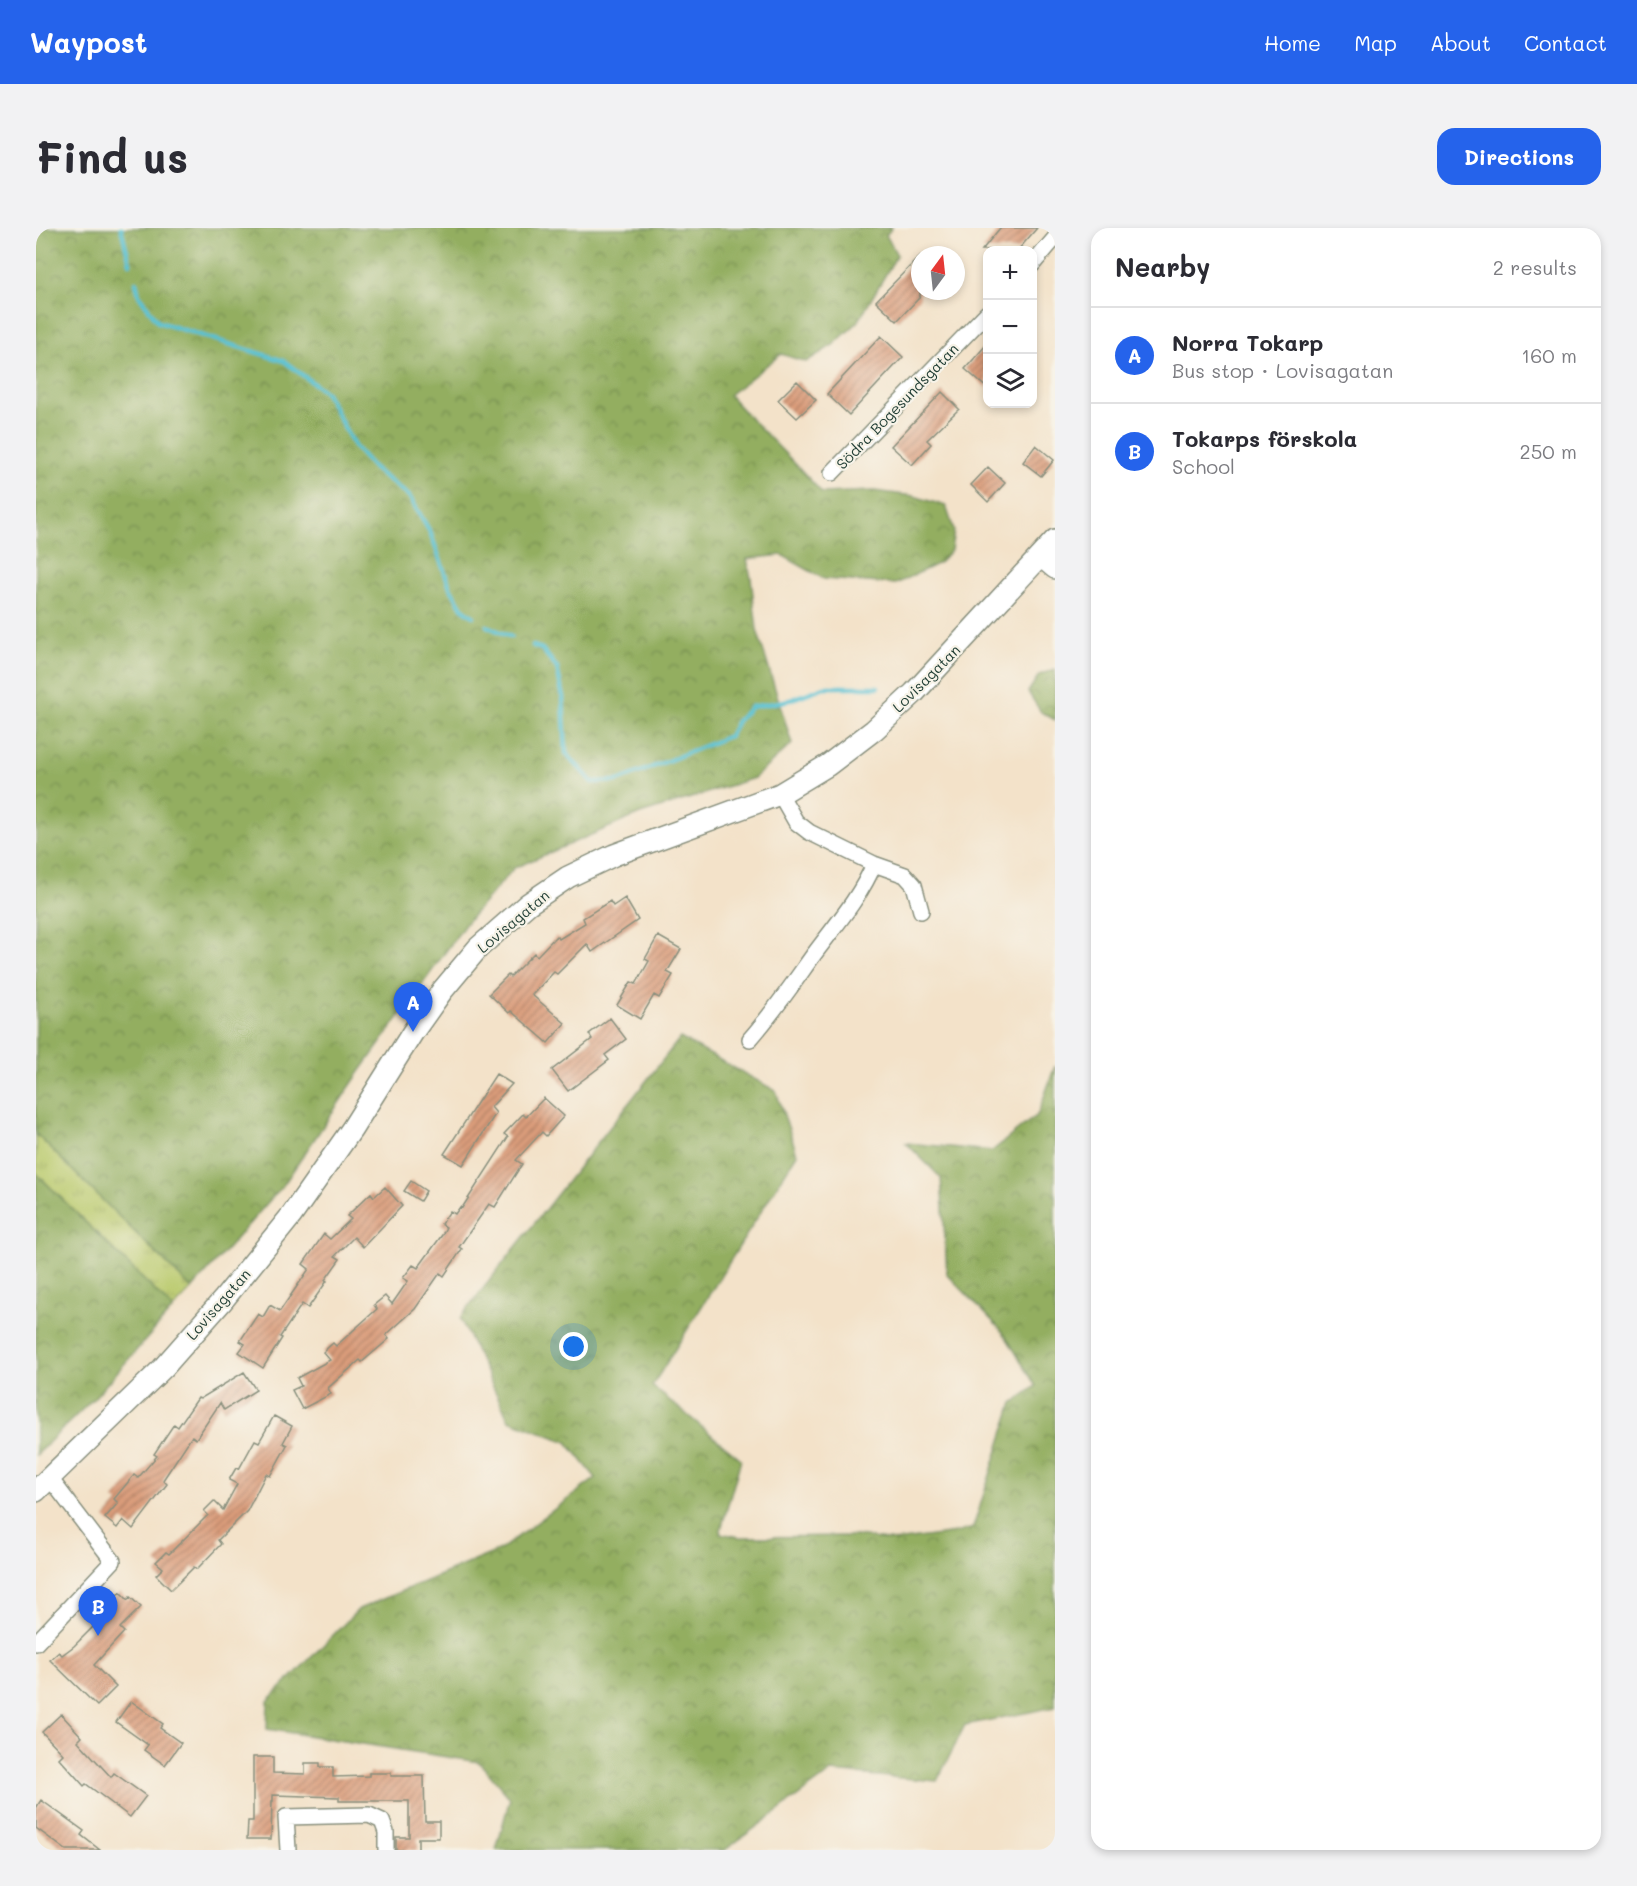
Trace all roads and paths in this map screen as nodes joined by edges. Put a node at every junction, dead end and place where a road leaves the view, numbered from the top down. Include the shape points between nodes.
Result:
1 (1055, 238) edge
2 (1037, 259) edge
3 (983, 317) edge
4 (832, 473) dead end
5 (1050, 555) edge
6 (783, 800) junction
7 (874, 864) junction
8 (921, 911) dead end
9 (750, 1039) dead end
10 (43, 1484) edge
11 (36, 1643) edge
12 (288, 1850) edge
13 (386, 1850) edge

1 - 2 street
3 - 4 street, Södra Bogesundsgatan
5 - 6 street, Lovisagatan via 874,730
6 - 7 street via 796,822 809,832
6 - 10 street, Lovisagatan via 657,838 586,868 528,904 478,948 430,1007 291,1216 223,1300 163,1368
7 - 8 street via 905,874 914,885
7 - 9 street via 849,908
10 - 11 street via 113,1561
12 - 13 street via 286,1817 369,1815 382,1821

